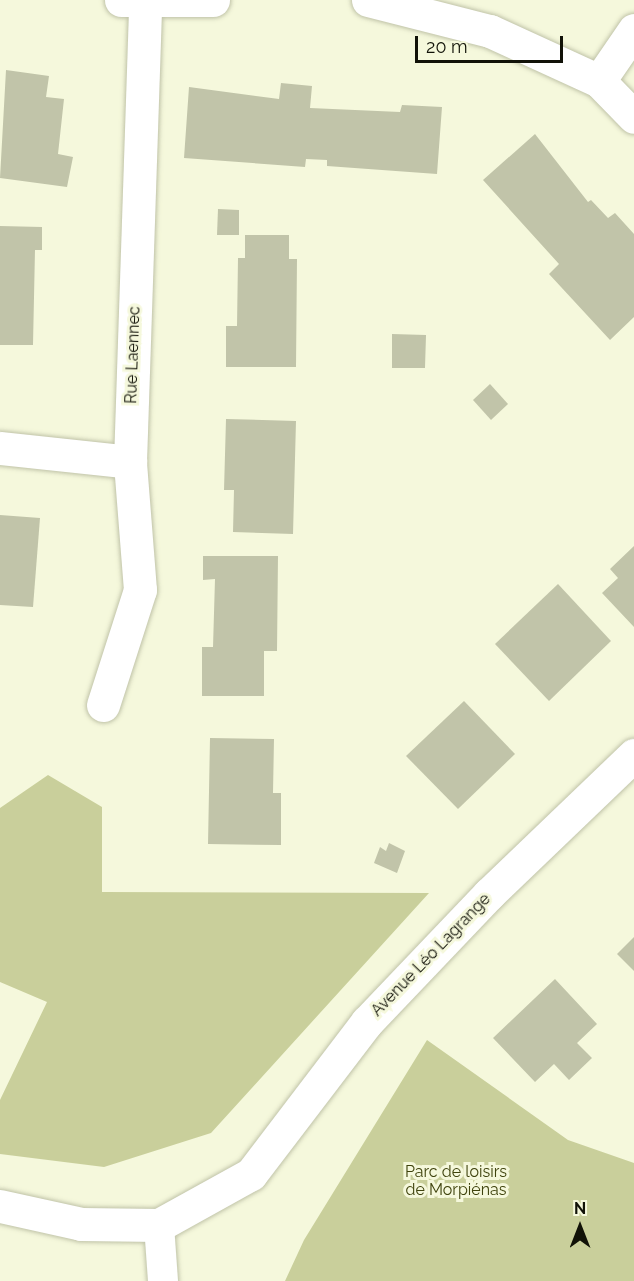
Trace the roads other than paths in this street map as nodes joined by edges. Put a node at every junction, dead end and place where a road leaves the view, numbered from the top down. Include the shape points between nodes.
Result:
1 (213, 0) edge
2 (368, 0) edge
3 (137, 1) edge
4 (634, 30) edge
5 (598, 81) junction
6 (634, 117) edge
7 (0, 448) edge
8 (130, 462) junction
9 (103, 705) dead end
10 (634, 755) edge
11 (0, 1206) edge
12 (159, 1225) junction
13 (162, 1281) edge

1 - 3 street
2 - 5 street via 490,32
3 - 8 street, Rue Laennec
4 - 5 street
5 - 6 street
7 - 8 street
8 - 9 street, Rue Laennec via 140,590
10 - 12 street, Avenue Léo Lagrange via 489,894 367,1022 251,1174
11 - 12 street via 81,1224
12 - 13 lane

